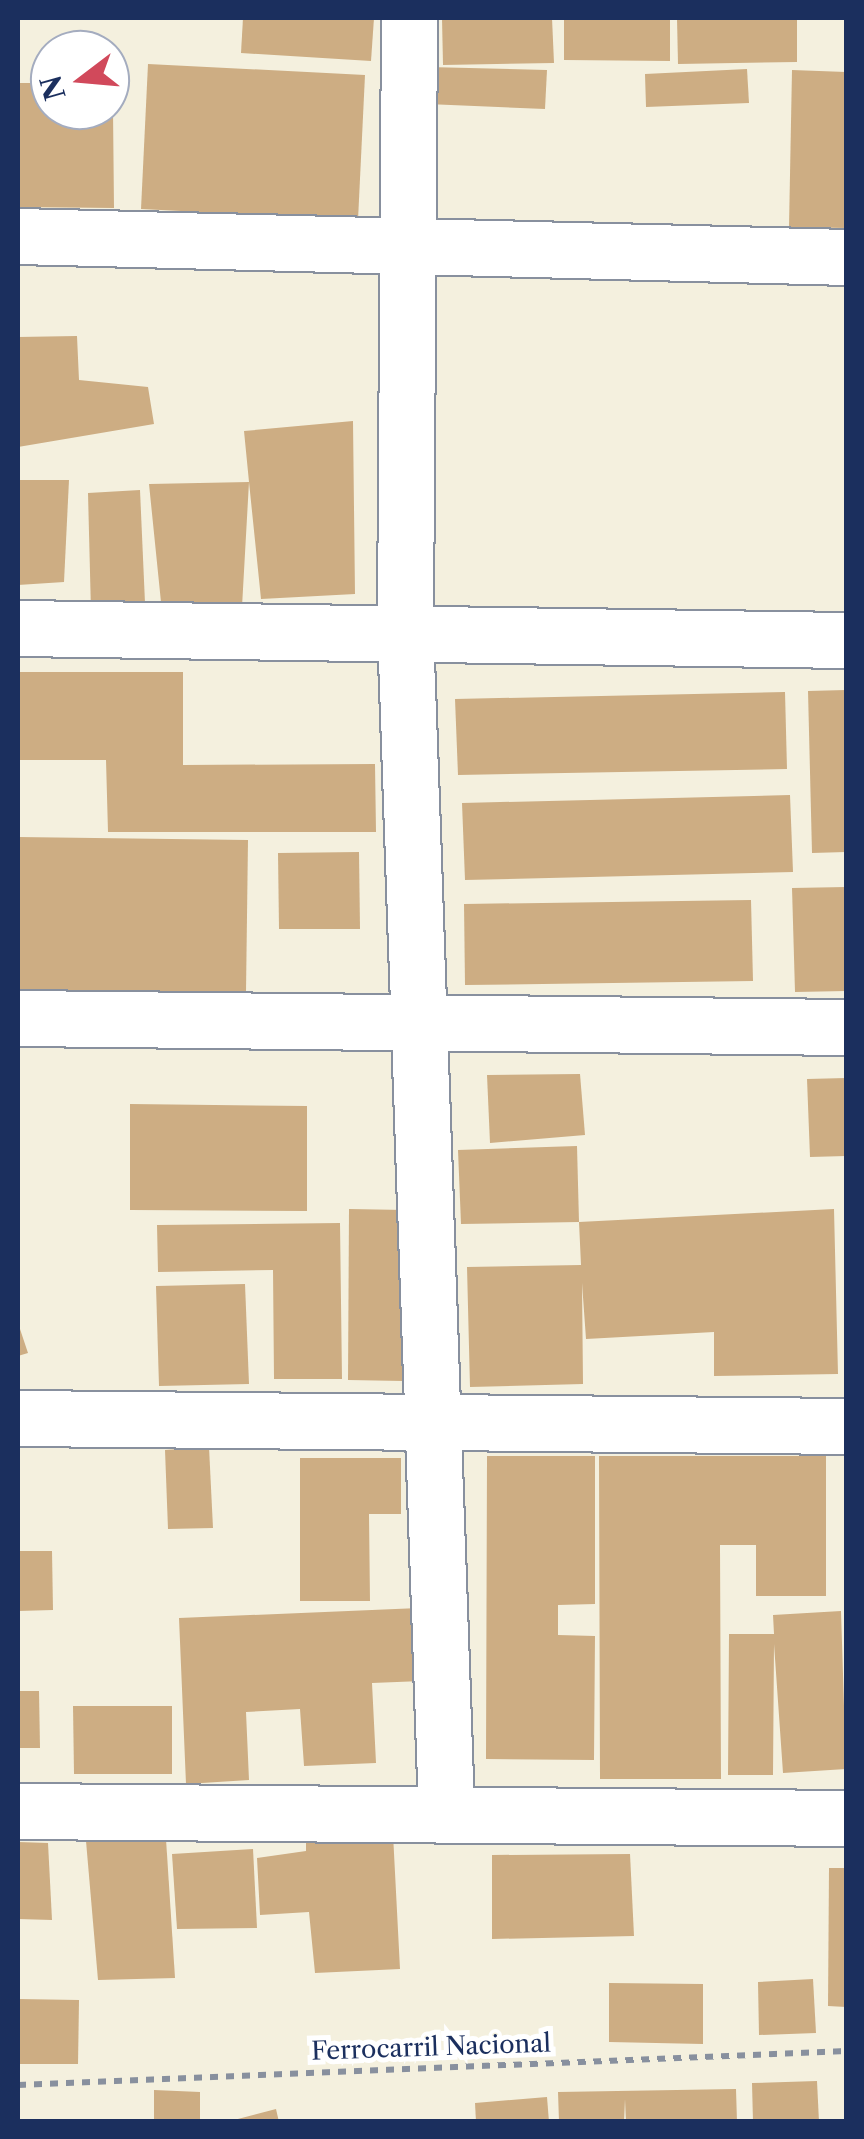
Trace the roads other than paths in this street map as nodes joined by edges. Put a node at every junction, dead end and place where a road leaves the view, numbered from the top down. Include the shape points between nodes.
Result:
1 (410, 18) edge
2 (18, 236) edge
3 (402, 250) junction
4 (846, 257) edge
5 (18, 628) edge
6 (406, 629) junction
7 (846, 640) edge
8 (18, 1018) edge
9 (422, 1025) junction
10 (846, 1028) edge
11 (18, 1418) edge
12 (434, 1424) junction
13 (846, 1426) edge
14 (18, 1811) edge
15 (446, 1811) junction
16 (846, 1818) edge

1 - 3 street
2 - 3 street
3 - 4 street
3 - 6 street
5 - 6 street
6 - 7 street
6 - 9 street
8 - 9 street
9 - 10 street
9 - 12 street
11 - 12 street
12 - 13 street
12 - 15 street
14 - 15 street
15 - 16 street

